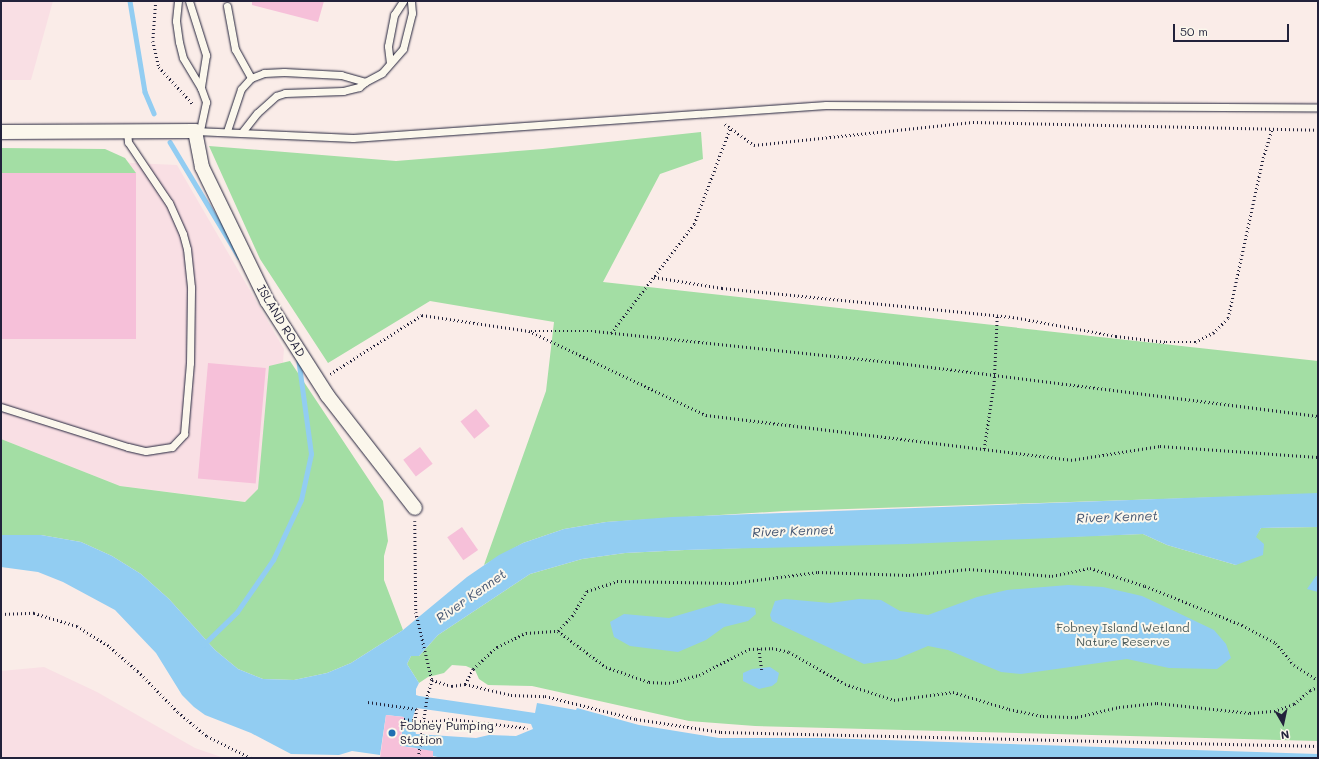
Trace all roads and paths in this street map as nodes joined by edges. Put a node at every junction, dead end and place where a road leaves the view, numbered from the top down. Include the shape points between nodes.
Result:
1 (156, 1) edge
2 (178, 1) edge
3 (189, 1) edge
4 (403, 1) edge
5 (411, 1) edge
6 (227, 6) dead end
7 (390, 63) junction
8 (251, 78) junction
9 (365, 82) junction
10 (201, 88) junction
11 (1318, 108) edge
12 (127, 129) junction
13 (1272, 129) junction
14 (198, 130) junction
15 (1318, 130) edge
16 (227, 131) junction
17 (1, 132) edge
18 (242, 132) junction
19 (654, 277) junction
20 (997, 315) junction
21 (529, 331) junction
22 (611, 333) junction
23 (993, 375) junction
24 (319, 382) junction
25 (1, 407) edge
26 (1318, 416) edge
27 (984, 450) junction
28 (1318, 457) edge
29 (415, 508) joint
30 (1, 614) edge
31 (558, 631) junction
32 (759, 649) junction
33 (762, 670) dead end
34 (432, 680) junction
35 (1318, 680) edge
36 (465, 684) junction
37 (1318, 687) edge
38 (368, 702) dead end
39 (404, 719) dead end
40 (414, 720) junction
41 (423, 722) junction
42 (527, 728) dead end
43 (1318, 746) edge
44 (251, 758) edge
45 (418, 758) edge

1 - 14 path via 153,41 159,67 193,102
2 - 10 lane via 178,42 183,58
3 - 10 lane via 206,55
4 - 7 lane via 394,15 388,46
5 - 7 lane via 412,13 403,49
6 - 8 lane via 235,48
7 - 9 lane via 374,79
8 - 9 lane via 264,73 284,72 341,75
8 - 16 lane via 242,89
9 - 18 lane via 359,88 342,91 285,93 276,96 257,113
10 - 14 lane via 206,109
11 - 18 lane via 826,105 353,138
12 - 14 street
12 - 17 street
12 - 25 lane via 128,142 169,203 187,249 190,363 184,434 172,447 146,451
13 - 15 path
13 - 19 path via 973,122 754,145 730,128 694,224
13 - 20 path via 1263,158 1228,318 1213,333 1194,342 1166,342
14 - 16 lane
14 - 24 street, ISLAND ROAD via 202,167 267,301
16 - 18 lane
19 - 20 path via 722,288
19 - 22 path
20 - 23 path
21 - 22 path
21 - 24 path via 422,315
21 - 27 path via 706,415
22 - 23 path
23 - 26 path
23 - 27 path
24 - 29 street, ISLAND ROAD
27 - 28 path via 1071,460 1160,446
29 - 34 path via 416,612
30 - 44 path via 34,613 76,626 110,647 207,736
31 - 32 path via 606,666 649,682 669,683 699,675 749,649
31 - 35 path via 587,591 617,581 733,583 818,572 909,575 969,569 1052,576 1090,568 1145,586 1242,625 1276,643 1294,665
31 - 36 path via 526,633 497,647 473,669
32 - 33 path
32 - 37 path via 772,648 789,652 845,684 894,700 953,692 1008,710 1043,716 1077,717 1119,707 1157,702 1250,713 1274,711 1294,704 1310,690
34 - 36 path via 452,686
34 - 41 path
36 - 43 path via 511,695 545,696 636,719 721,732
38 - 40 path via 417,709
39 - 40 path
40 - 41 path
41 - 42 path via 452,719
41 - 45 path

